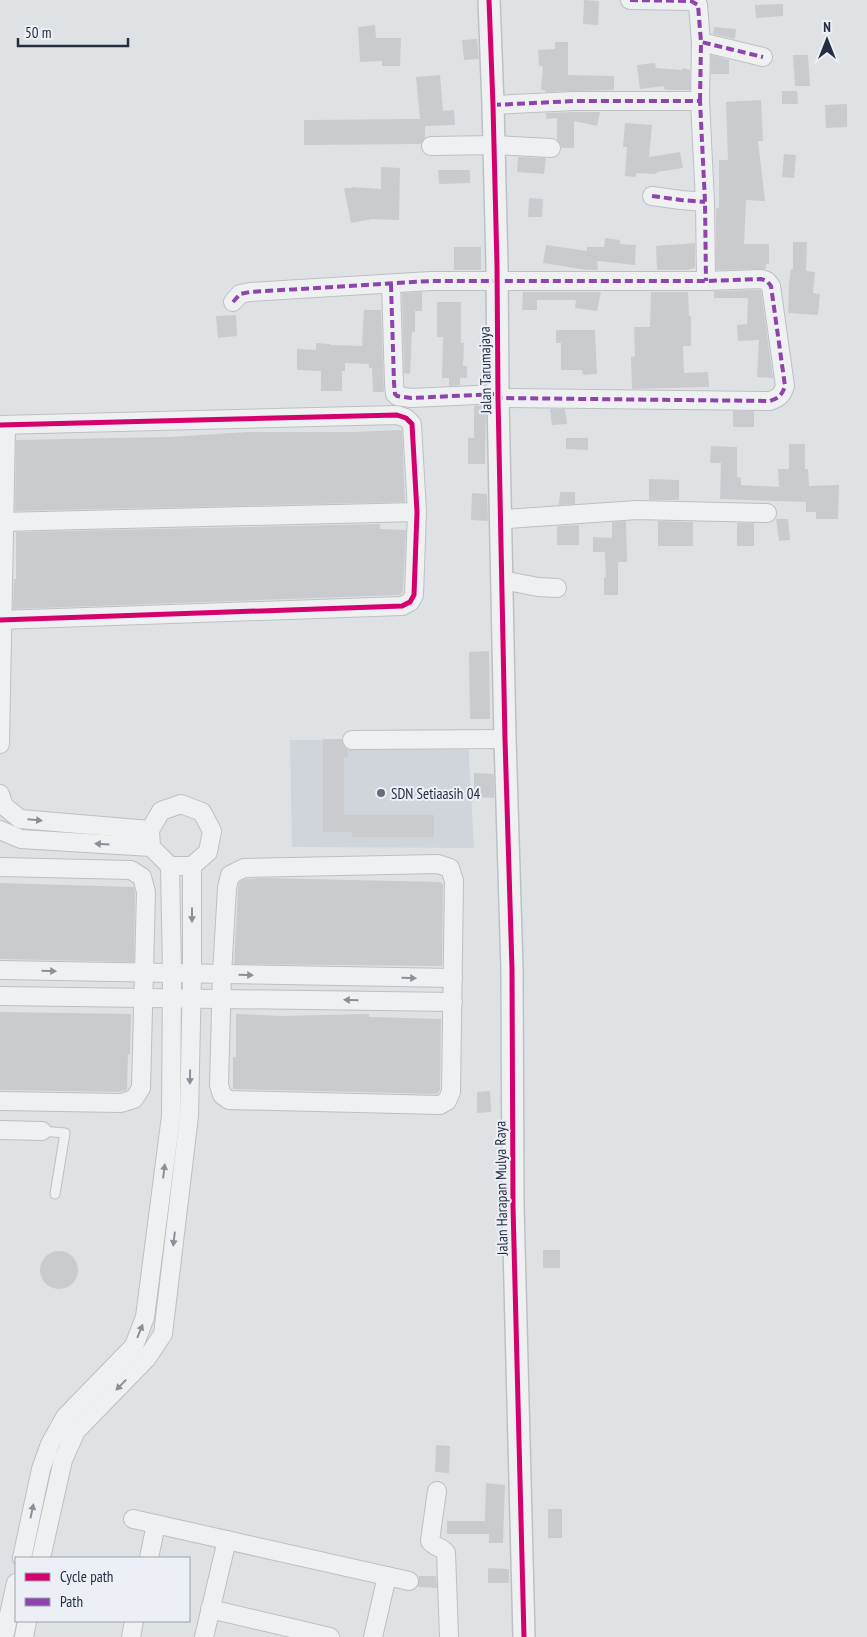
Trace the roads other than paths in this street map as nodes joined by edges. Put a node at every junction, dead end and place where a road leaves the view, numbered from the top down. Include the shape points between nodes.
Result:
1 (489, 0) edge
2 (630, 0) edge
3 (701, 42) junction
4 (764, 57) dead end
5 (700, 101) junction
6 (498, 105) junction
7 (501, 145) junction
8 (431, 146) dead end
9 (551, 148) dead end
10 (652, 196) dead end
11 (705, 202) junction
12 (706, 281) junction
13 (503, 282) junction
14 (391, 284) junction
15 (234, 302) dead end
16 (502, 397) junction
17 (3, 425) edge
18 (417, 512) junction
19 (767, 513) dead end
20 (503, 520) junction
21 (2, 522) edge
22 (509, 581) junction
23 (557, 588) dead end
24 (1, 620) edge
25 (505, 739) junction
26 (352, 740) dead end
27 (0, 744) edge
28 (0, 794) edge
29 (0, 830) edge
30 (150, 838) junction
31 (170, 866) junction
32 (192, 866) junction
33 (0, 867) edge
34 (0, 970) edge
35 (144, 973) junction
36 (172, 973) junction
37 (192, 974) junction
38 (222, 974) junction
39 (453, 978) junction
40 (0, 996) edge
41 (143, 996) junction
42 (172, 997) junction
43 (192, 997) junction
44 (221, 998) junction
45 (453, 1002) junction
46 (0, 1100) edge
47 (171, 1116) junction
48 (189, 1116) junction
49 (0, 1130) edge
50 (42, 1131) joint
51 (56, 1194) dead end
52 (437, 1491) dead end
53 (133, 1519) dead end
54 (156, 1524) junction
55 (227, 1540) junction
56 (22, 1557) edge
57 (41, 1557) edge
58 (149, 1557) edge
59 (387, 1576) junction
60 (410, 1581) dead end
61 (15, 1588) edge
62 (210, 1609) junction
63 (27, 1622) edge
64 (134, 1622) edge
65 (4, 1637) edge
66 (24, 1637) edge
67 (131, 1637) edge
68 (204, 1637) edge
69 (330, 1637) edge
70 (373, 1637) edge
71 (449, 1637) edge
72 (524, 1637) edge

1 - 6 street, Jalan Tarumajaya
2 - 3 street via 696,4
3 - 4 street
3 - 5 street
5 - 6 street
5 - 11 street
6 - 7 street, Jalan Tarumajaya
7 - 8 street
7 - 9 street
7 - 13 street, Jalan Tarumajaya
10 - 11 street
11 - 12 street
12 - 13 street
12 - 16 street via 767,281 785,386 779,398
13 - 14 street via 470,280
13 - 16 street, Jalan Tarumajaya
14 - 15 street via 250,292 240,294
14 - 16 street via 395,394 411,398
16 - 20 street, Jalan Tarumajaya
17 - 18 street via 397,415 412,424
17 - 21 street
18 - 21 street
18 - 24 street via 414,595 402,606
19 - 20 street via 638,510
20 - 22 street, Jalan Tarumajaya
21 - 24 street
22 - 23 street
22 - 25 street, Jalan Tarumajaya
24 - 27 street
25 - 26 street
25 - 72 street, Jalan Harapan Mulya Raya
28 -> 30 street via 4,806 20,819
30 -> 29 street via 21,839
30 - 31 street
30 - 32 street via 161,812 182,804 202,812 212,831 208,852
31 - 32 street
31 - 36 street
32 -> 37 street
33 - 35 street via 131,870 142,878 146,892
34 -> 35 street
35 - 36 street
35 - 41 street
36 - 37 street
36 - 42 street
37 - 38 street
37 - 43 street
38 -> 39 street
38 - 39 street via 230,875 244,868 438,864 450,868 454,881
38 - 44 street
39 - 45 street
40 - 41 street
41 - 42 street
41 - 46 street via 141,1088 134,1099 120,1103
42 - 43 street
42 - 47 street
43 - 44 street
43 -> 48 street
45 -> 44 street
44 - 45 street via 219,1085 222,1095 229,1100 440,1104 447,1101 452,1092
47 - 48 street
56 -> 47 street via 41,1469 50,1444 65,1417 134,1346 145,1318
48 -> 57 street via 163,1334 147,1358 76,1430 63,1460
49 - 50 street
50 - 51 lane via 65,1133
52 - 71 street via 430,1541 446,1553
53 - 54 street
54 - 55 street
54 - 58 street
55 - 59 street
55 - 62 street
59 - 60 street
59 - 70 street
61 - 65 street
62 - 68 street
62 - 69 street
63 - 66 street
64 - 67 street

